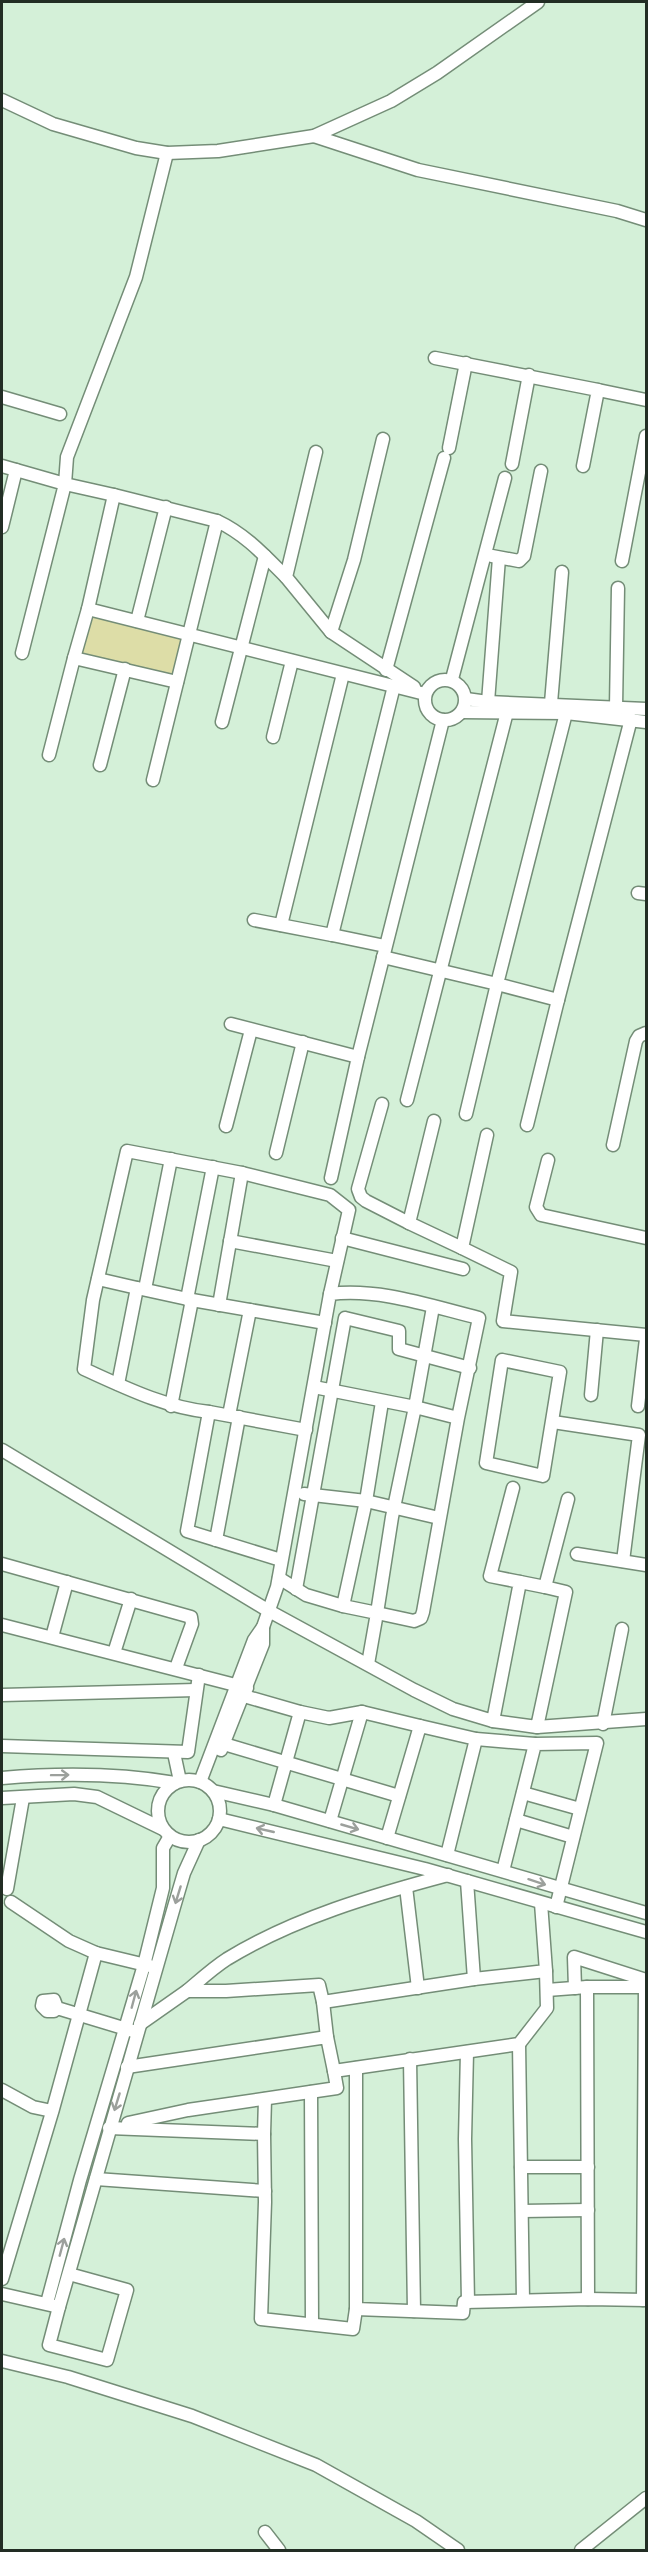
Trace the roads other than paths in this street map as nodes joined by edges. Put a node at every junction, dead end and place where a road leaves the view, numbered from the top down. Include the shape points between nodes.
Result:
1 (538, 2) edge
2 (2, 100) edge
3 (314, 136) junction
4 (167, 153) junction
5 (646, 220) edge
6 (435, 358) dead end
7 (466, 363) junction
8 (529, 375) junction
9 (598, 390) junction
10 (2, 397) edge
11 (646, 400) edge
12 (60, 414) dead end
13 (646, 436) edge
14 (383, 439) dead end
15 (316, 452) dead end
16 (512, 464) dead end
17 (2, 466) edge
18 (583, 466) dead end
19 (16, 470) junction
20 (541, 471) dead end
21 (505, 478) dead end
22 (65, 484) junction
23 (114, 495) junction
24 (166, 507) junction
25 (217, 521) junction
26 (2, 527) edge
27 (485, 555) junction
28 (265, 556) junction
29 (499, 558) junction
30 (622, 561) dead end
31 (562, 572) dead end
32 (286, 577) junction
33 (618, 588) dead end
34 (88, 609) junction
35 (137, 621) junction
36 (331, 632) junction
37 (189, 634) junction
38 (241, 648) junction
39 (22, 653) dead end
40 (74, 658) junction
41 (292, 661) junction
42 (125, 669) junction
43 (386, 670) junction
44 (343, 674) junction
45 (452, 679) junction
46 (177, 682) junction
47 (393, 686) junction
48 (425, 694) junction
49 (466, 699) junction
50 (488, 702) junction
51 (551, 704) junction
52 (615, 707) junction
53 (646, 709) edge
54 (462, 712) junction
55 (507, 712) junction
56 (567, 713) junction
57 (631, 719) junction
58 (443, 720) junction
59 (222, 722) dead end
60 (646, 722) edge
61 (273, 736) dead end
62 (49, 754) dead end
63 (100, 765) dead end
64 (153, 780) dead end
65 (254, 920) dead end
66 (280, 925) junction
67 (333, 935) junction
68 (384, 951) junction
69 (440, 970) junction
70 (497, 984) junction
71 (558, 1000) junction
72 (231, 1024) dead end
73 (251, 1029) junction
74 (646, 1033) edge
75 (303, 1042) junction
76 (358, 1057) junction
77 (407, 1100) dead end
78 (382, 1104) dead end
79 (466, 1114) dead end
80 (434, 1121) dead end
81 (527, 1125) dead end
82 (226, 1126) dead end
83 (487, 1135) dead end
84 (613, 1145) dead end
85 (276, 1153) dead end
86 (171, 1159) junction
87 (549, 1160) dead end
88 (213, 1167) junction
89 (242, 1173) junction
90 (331, 1178) dead end
91 (409, 1223) junction
92 (342, 1238) junction
93 (646, 1239) edge
94 (230, 1241) junction
95 (462, 1248) junction
96 (337, 1261) junction
97 (463, 1269) dead end
98 (98, 1279) junction
99 (141, 1289) junction
100 (330, 1294) junction
101 (190, 1299) junction
102 (219, 1305) junction
103 (433, 1307) junction
104 (250, 1310) junction
105 (345, 1318) junction
106 (325, 1321) junction
107 (597, 1330) junction
108 (646, 1337) edge
109 (425, 1355) junction
110 (470, 1368) junction
111 (118, 1384) junction
112 (314, 1387) junction
113 (332, 1392) junction
114 (591, 1395) dead end
115 (382, 1402) junction
116 (171, 1406) junction
117 (638, 1406) dead end
118 (415, 1407) junction
119 (209, 1412) junction
120 (234, 1416) junction
121 (458, 1418) junction
122 (553, 1422) junction
123 (306, 1430) junction
124 (643, 1436) edge
125 (2, 1450) edge
126 (513, 1488) dead end
127 (294, 1492) junction
128 (311, 1495) junction
129 (568, 1499) dead end
130 (366, 1501) junction
131 (394, 1508) junction
132 (439, 1518) junction
133 (216, 1540) junction
134 (577, 1554) dead end
135 (281, 1560) junction
136 (623, 1561) junction
137 (2, 1564) edge
138 (646, 1565) edge
139 (279, 1578) junction
140 (68, 1582) junction
141 (520, 1582) junction
142 (544, 1587) junction
143 (296, 1588) junction
144 (131, 1599) junction
145 (343, 1606) junction
146 (270, 1611) junction
147 (377, 1613) junction
148 (2, 1625) edge
149 (622, 1629) dead end
150 (52, 1638) junction
151 (114, 1653) junction
152 (368, 1664) junction
153 (176, 1668) junction
154 (199, 1675) junction
155 (196, 1690) junction
156 (243, 1690) junction
157 (2, 1695) edge
158 (300, 1712) junction
159 (362, 1712) junction
160 (646, 1719) edge
161 (493, 1722) junction
162 (603, 1724) junction
163 (420, 1726) junction
164 (537, 1727) junction
165 (476, 1739) junction
166 (224, 1744) junction
167 (535, 1744) junction
168 (2, 1746) edge
169 (174, 1753) junction
170 (286, 1762) junction
171 (2, 1778) edge
172 (342, 1780) junction
173 (178, 1782) junction
174 (207, 1786) junction
175 (522, 1793) junction
176 (399, 1796) junction
177 (2, 1798) edge
178 (23, 1798) junction
179 (274, 1805) junction
180 (580, 1809) junction
181 (219, 1819) junction
182 (516, 1820) junction
183 (330, 1821) junction
184 (167, 1832) junction
185 (573, 1837) junction
186 (387, 1838) junction
187 (199, 1840) junction
188 (431, 1850) junction
189 (447, 1855) junction
190 (425, 1869) junction
191 (503, 1871) junction
192 (448, 1875) junction
193 (467, 1881) junction
194 (406, 1887) junction
195 (4, 1888) edge
196 (559, 1889) junction
197 (541, 1903) junction
198 (6, 1905) edge
199 (556, 1907) junction
200 (646, 1913) edge
201 (646, 1932) edge
202 (96, 1953) junction
203 (150, 1966) junction
204 (546, 1971) junction
205 (474, 1979) junction
206 (646, 1984) edge
207 (418, 1988) junction
208 (581, 1988) junction
209 (547, 1990) junction
210 (187, 1991) junction
211 (323, 2002) junction
212 (57, 2007) dead end
213 (79, 2013) junction
214 (134, 2028) junction
215 (327, 2037) junction
216 (519, 2044) junction
217 (467, 2052) junction
218 (410, 2059) junction
219 (128, 2067) junction
220 (356, 2068) junction
221 (334, 2071) junction
222 (5, 2092) edge
223 (311, 2092) junction
224 (646, 2094) edge
225 (265, 2099) junction
226 (52, 2111) junction
227 (109, 2128) junction
228 (264, 2134) junction
229 (521, 2167) junction
230 (588, 2167) junction
231 (96, 2179) junction
232 (265, 2191) junction
233 (588, 2210) junction
234 (522, 2211) junction
235 (69, 2274) junction
236 (2, 2279) edge
237 (2, 2294) edge
238 (588, 2299) junction
239 (645, 2300) edge
240 (523, 2301) junction
241 (468, 2302) junction
242 (53, 2305) junction
243 (356, 2309) junction
244 (414, 2311) junction
245 (312, 2325) junction
246 (2, 2361) edge
247 (646, 2498) edge
248 (265, 2532) dead end
249 (279, 2550) edge
250 (458, 2550) edge
251 (582, 2550) edge

1 - 3 street via 391,101
2 - 4 street via 53,124
3 - 4 street via 218,152
3 - 5 street via 418,170
4 - 22 street via 136,278 68,453
6 - 7 street
7 - 8 street
7 - 43 street via 447,453
8 - 9 street
8 - 16 street
9 - 11 street
9 - 18 street
10 - 12 street
13 - 30 street
14 - 36 street via 354,560
15 - 32 street
17 - 19 street
19 - 22 street
19 - 26 street
20 - 29 street via 524,556 519,561
21 - 27 street
22 - 23 street
22 - 39 street
23 - 24 street
23 - 34 street
24 - 25 street
24 - 35 street
25 - 28 street via 252,542
25 - 37 street
27 - 29 street
27 - 45 street
28 - 32 street
28 - 38 street
29 - 50 street
31 - 51 street
32 - 36 street
33 - 52 street
34 - 35 street
34 - 40 street
35 - 37 street
36 - 43 street
37 - 38 street
37 - 46 street
38 - 41 street
38 - 59 street
40 - 42 street
40 - 62 street
41 - 44 street
41 - 61 street
42 - 46 street
42 - 63 street
43 - 48 street
44 - 47 street
44 - 66 street
45 - 48 street via 429,686
45 - 49 street via 461,686
46 - 64 street
47 - 48 street
47 - 67 street
48 - 58 street via 428,712
49 - 50 street
49 - 54 street
50 - 51 street
51 - 52 street
52 - 53 street
54 - 55 street
54 - 58 street
55 - 56 street
55 - 69 street
56 - 57 street
56 - 70 street
57 - 60 street
57 - 71 street
58 - 68 street
65 - 66 street
66 - 67 street
67 - 68 street
68 - 69 street
68 - 76 street
69 - 70 street
69 - 77 street
70 - 71 street
70 - 79 street
71 - 81 street
72 - 73 street
73 - 75 street
73 - 82 street
74 - 84 street via 636,1041
75 - 76 street
75 - 85 street
76 - 90 street
78 - 91 street via 358,1189 366,1201
80 - 91 street
83 - 95 street
86 - 88 street
86 - 98 street via 127,1151
86 - 99 street
87 - 93 street via 536,1207 541,1215
88 - 89 street
88 - 101 street
89 - 92 street via 330,1195 340,1201 349,1209
89 - 94 street
91 - 95 street
92 - 96 street
92 - 97 street
94 - 96 street
94 - 102 street
95 - 107 street via 511,1272 503,1321
96 - 100 street
98 - 99 street
98 - 111 street via 84,1369
99 - 101 street
99 - 111 street
100 - 103 street via 377,1294
100 - 106 street
101 - 102 street
101 - 116 street
102 - 104 street
103 - 109 street
103 - 110 street via 479,1318
104 - 106 street
104 - 120 street
105 - 106 street
105 - 109 street via 393,1328 399,1331 399,1349
105 - 113 street
106 - 112 street
107 - 108 street
107 - 114 street
108 - 117 street
109 - 110 street
109 - 118 street
110 - 121 street
111 - 116 street
112 - 113 street
112 - 123 street
113 - 115 street
113 - 128 street
115 - 118 street
115 - 130 street
116 - 119 street
118 - 121 street
118 - 131 street
119 - 120 street
119 - 133 street via 187,1531
120 - 123 street
120 - 133 street
121 - 132 street
122 - 122 street via 543,1476 486,1463 502,1360 560,1372
122 - 124 street
123 - 127 street
124 - 136 street
125 - 146 street
126 - 141 street via 490,1576
127 - 128 street
127 - 135 street
128 - 130 street
128 - 143 street
129 - 142 street
130 - 131 street
130 - 145 street
131 - 132 street
131 - 147 street
132 - 147 street via 421,1618 414,1621
133 - 135 street
134 - 136 street
135 - 139 street
136 - 138 street
137 - 140 street
139 - 143 street
139 - 146 street
140 - 144 street
140 - 150 street
141 - 142 street
141 - 161 street
142 - 164 street via 566,1592
143 - 145 street
144 - 151 street
144 - 153 street via 191,1617
145 - 147 street
146 - 152 street
146 - 156 street via 254,1640
147 - 152 street
148 - 150 street
149 - 162 street
150 - 151 street
151 - 153 street
152 - 161 street via 453,1709
153 - 154 street
154 - 155 street
154 - 156 street
155 - 157 street
155 - 169 street via 188,1752
156 - 158 street
156 - 166 street
156 - 174 street
158 - 159 street via 329,1718
158 - 170 street
159 - 163 street
159 - 172 street
160 - 162 street
161 - 164 street
162 - 164 street
163 - 165 street
163 - 176 street
165 - 167 street
165 - 189 street
166 - 170 street
166 - 174 street
167 - 175 street
167 - 180 street via 597,1743
168 - 169 street
169 - 173 street
170 - 172 street
170 - 179 street
171 -> 173 street via 101,1774
172 - 176 street
172 - 183 street
173 - 174 street
173 - 184 street via 166,1789 158,1808
174 - 179 street
174 - 181 street via 218,1799
175 - 180 street
175 - 182 street
176 - 186 street
177 - 178 street
178 - 184 street via 74,1794 97,1797
178 - 195 street
179 - 183 street
180 - 185 street
181 - 187 street via 208,1836
190 -> 181 street
182 - 185 street
182 - 191 street
183 -> 186 street
184 - 187 street via 189,1842
184 - 203 street via 163,1888
185 - 196 street
186 - 188 street
187 -> 203 street
188 - 189 street
188 - 190 street
189 - 191 street
190 - 192 street
191 -> 196 street
192 - 193 street
192 - 194 street
193 - 197 street
193 - 205 street
194 - 207 street
194 - 210 street via 303,1921 226,1959
195 - 198 street via 12,1894
196 - 199 street
196 - 200 street
197 - 199 street
197 - 204 street
198 - 202 street
199 - 201 street
202 - 203 street
202 - 213 street
203 - 214 street
204 - 205 street
204 - 209 street
205 - 207 street
206 - 208 street
206 - 208 street via 573,1957
206 - 224 street
207 - 211 street
208 - 209 street
208 - 230 street
209 - 216 street via 547,2008
210 - 211 street via 319,1985
210 - 214 street
211 - 215 street
212 - 213 street
213 - 214 street
213 - 226 street
214 - 219 street
242 -> 214 street via 80,2180
215 - 219 street
215 - 221 street
216 - 217 street
216 - 229 street
217 - 218 street
217 - 241 street
218 - 220 street
218 - 244 street
219 -> 227 street
220 - 221 street
220 - 243 street
221 - 223 street via 337,2088
222 - 226 street
223 - 225 street
223 - 245 street
224 - 239 street
225 - 227 street via 188,2110
225 - 228 street
226 - 236 street
227 - 228 street
227 - 231 street
228 - 232 street
229 - 230 street
229 - 234 street
230 - 233 street
231 - 232 street
231 - 235 street
232 - 245 street via 261,2319
233 - 234 street
233 - 238 street
234 - 240 street
235 - 242 street
235 - 242 street via 128,2290 107,2360 49,2345
237 - 242 street
238 - 239 street
238 - 240 street
240 - 241 street
241 - 244 street via 464,2302 463,2313
243 - 244 street
243 - 245 street via 353,2329
246 - 250 street via 192,2416 315,2465 416,2521
247 - 251 street
248 - 249 street

